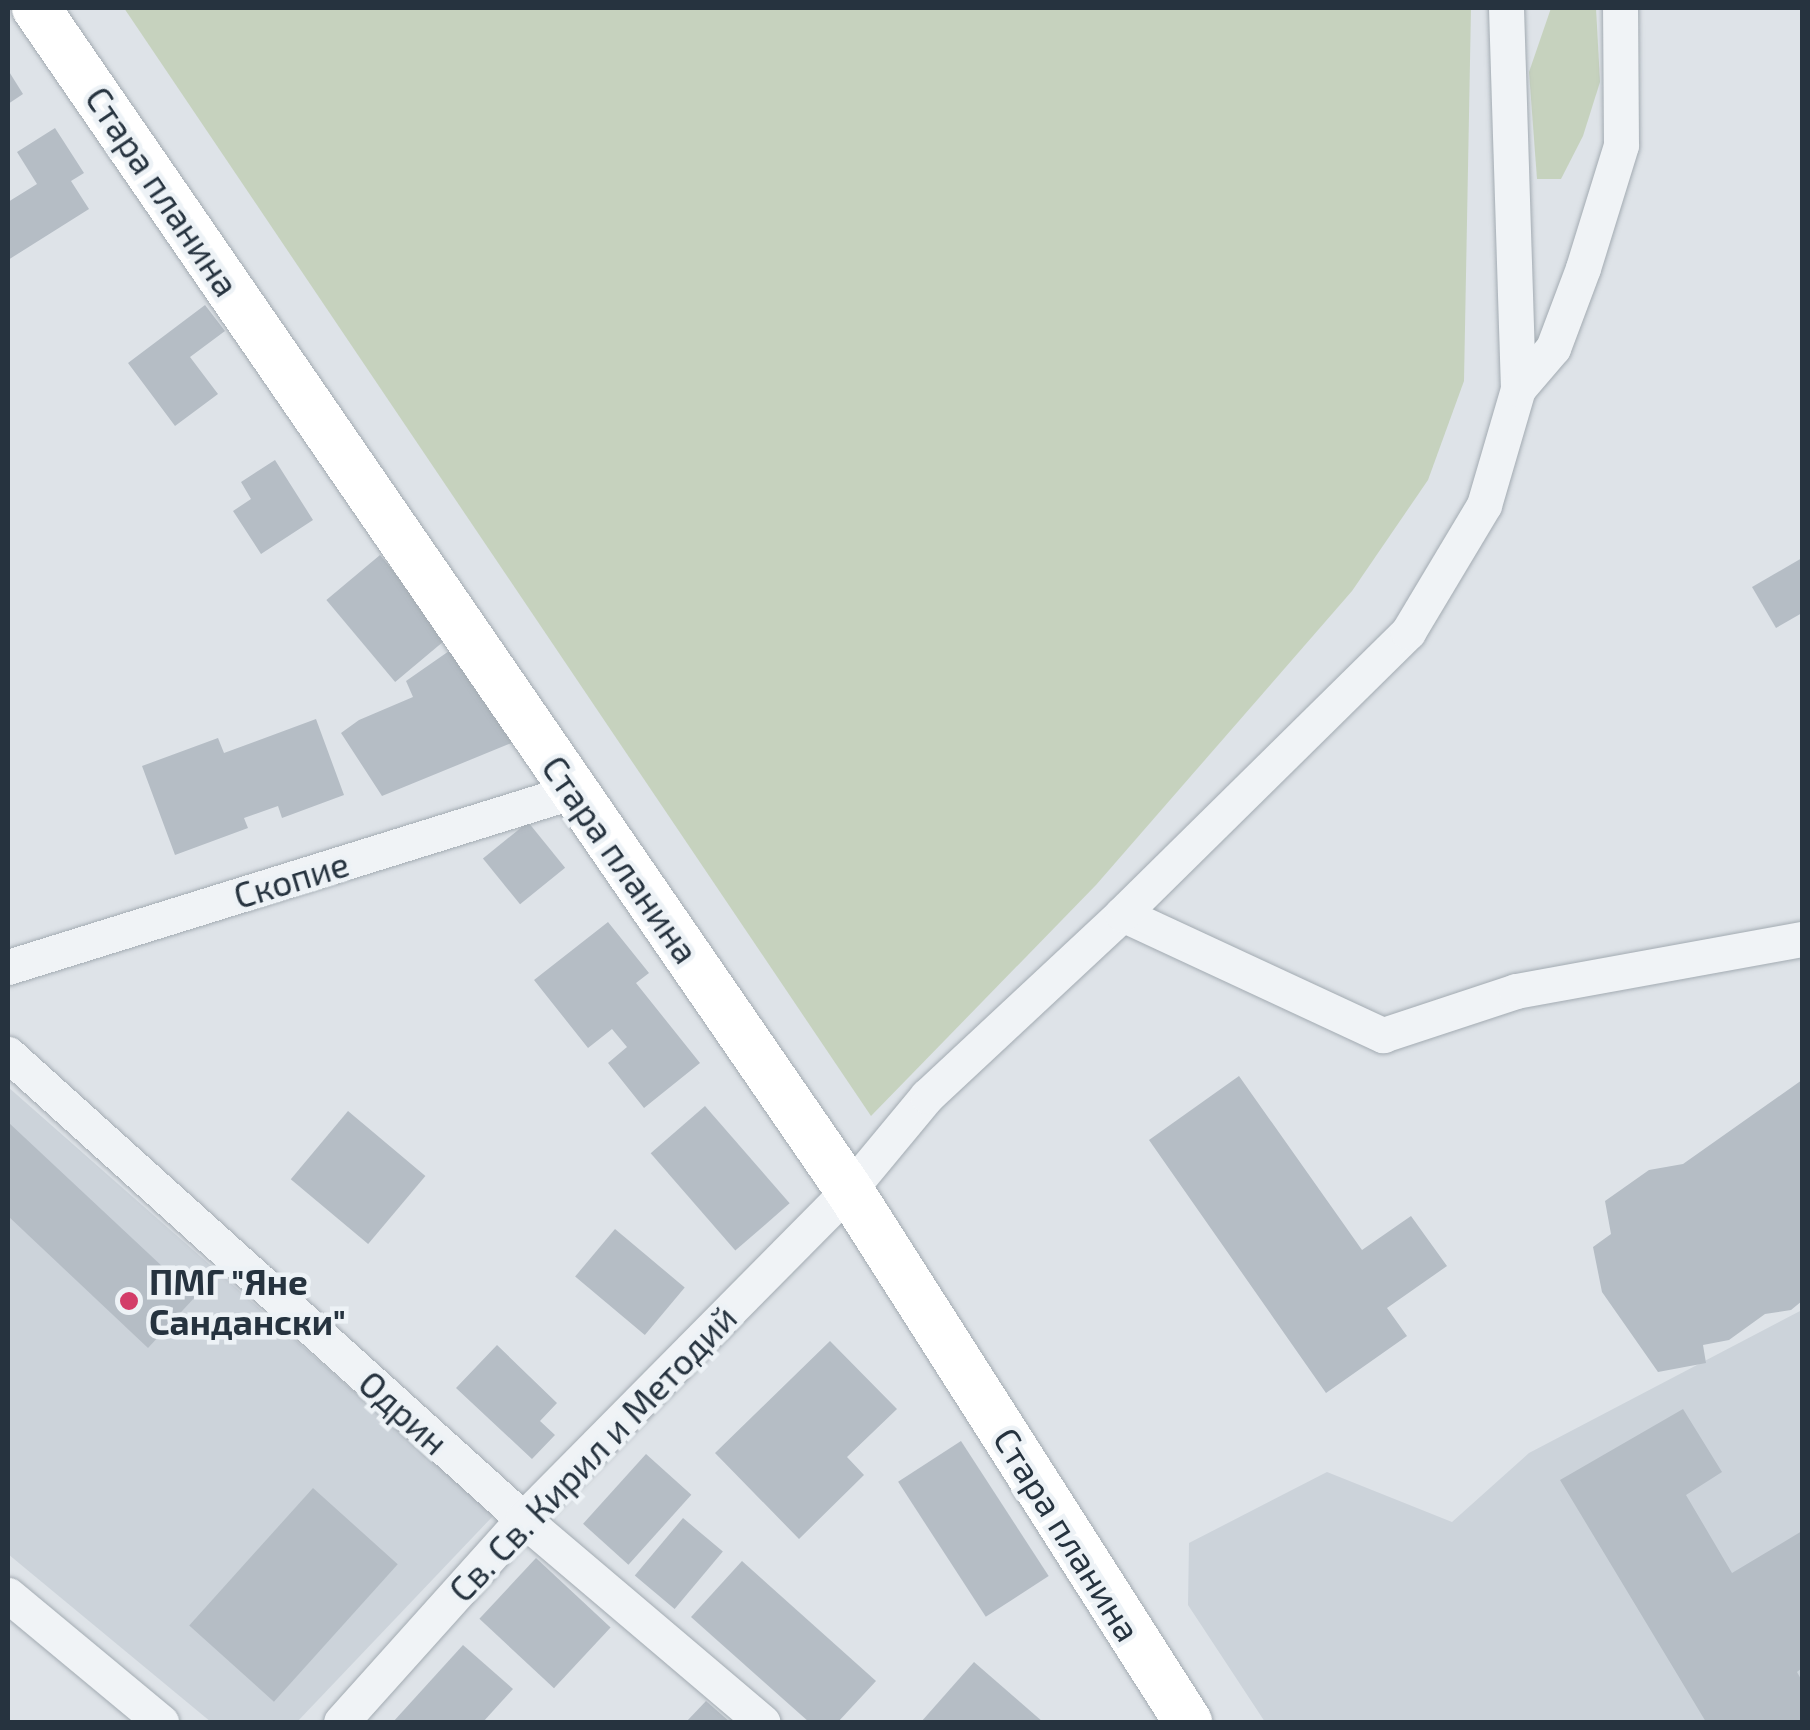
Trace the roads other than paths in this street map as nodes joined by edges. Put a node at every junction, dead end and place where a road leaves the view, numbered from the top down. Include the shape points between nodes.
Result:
1 (36, 8) edge
2 (1506, 8) edge
3 (1620, 8) edge
4 (1518, 390) junction
5 (574, 791) junction
6 (1122, 914) junction
7 (1802, 939) edge
8 (8, 966) edge
9 (8, 1054) edge
10 (848, 1190) junction
11 (523, 1519) junction
12 (8, 1595) edge
13 (161, 1722) edge
14 (341, 1722) edge
15 (762, 1722) edge
16 (1188, 1722) edge

1 - 5 street, Стара планина
2 - 4 street
3 - 4 street via 1621,145 1552,348
4 - 6 street, Св. Св. Кирил и Методий via 1484,505 1408,632
5 - 8 street, Скопие
5 - 10 street, Стара планина
6 - 7 street via 1383,1035 1516,991
6 - 10 street, Св. Св. Кирил и Методий via 927,1096
9 - 11 street, Одрин
10 - 11 street, Св. Св. Кирил и Методий
10 - 16 street, Стара планина
11 - 14 street, Св. Св. Кирил и Методий
11 - 15 street, Одрин
12 - 13 street

